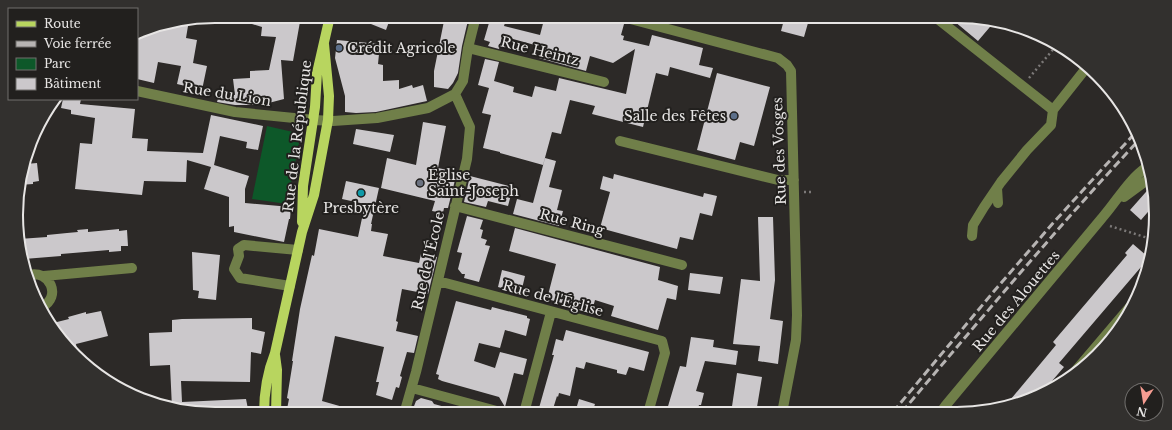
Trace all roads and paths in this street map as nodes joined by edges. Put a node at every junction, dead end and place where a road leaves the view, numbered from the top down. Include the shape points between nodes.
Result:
1 (328, 23) edge
2 (474, 23) edge
3 (646, 23) edge
4 (943, 23) edge
5 (324, 44) junction
6 (468, 48) junction
7 (1053, 49) edge
8 (1084, 71) edge
9 (604, 82) dead end
10 (1025, 83) dead end
11 (138, 91) edge
12 (455, 94) junction
13 (1053, 110) junction
14 (314, 120) junction
15 (328, 120) junction
16 (620, 140) dead end
17 (1143, 170) edge
18 (794, 180) junction
19 (1146, 181) edge
20 (997, 188) junction
21 (998, 203) dead end
22 (456, 206) junction
23 (1112, 207) junction
24 (1099, 223) junction
25 (302, 232) junction
26 (972, 236) dead end
27 (1147, 238) edge
28 (298, 250) junction
29 (682, 265) dead end
30 (132, 268) dead end
31 (32, 274) edge
32 (44, 276) junction
33 (438, 281) junction
34 (290, 286) junction
35 (45, 305) edge
36 (551, 312) junction
37 (1117, 322) edge
38 (274, 353) junction
39 (1090, 353) edge
40 (412, 388) junction
41 (264, 407) edge
42 (276, 407) edge
43 (406, 407) edge
44 (482, 407) edge
45 (526, 407) edge
46 (650, 407) edge
47 (783, 407) edge
48 (945, 407) edge

1 - 5 main road, Rue de la République
2 - 6 street
3 - 18 street, Rue des Vosges via 778,58 787,65 791,71
4 - 13 street
5 - 14 main road, Rue de la République via 317,73
5 - 15 main road, Rue de la République via 329,96
6 - 9 street, Rue Heintz
6 - 12 street via 463,81
7 - 10 path
8 - 13 street
11 - 14 street, Rue du Lion via 235,112
12 - 15 street, Rue du Lion via 428,108 376,118
12 - 22 street, Rue de l'École via 470,128 467,159
13 - 20 street via 1051,125
14 - 15 street, Rue du Lion
14 - 25 main road, Rue de la République via 303,186
15 - 25 main road, Rue de la République via 314,195
16 - 18 street via 778,180
17 - 23 street, Rue des Alouettes via 1123,190
18 - 47 street, Rue des Vosges via 797,321 796,340
19 - 23 street, Rue des Alouettes
20 - 21 street
20 - 26 street via 973,225
22 - 29 street, Rue Ring
22 - 33 street, Rue de l'École
23 - 24 street, Rue des Alouettes
24 - 27 path
24 - 48 street, Rue des Alouettes
25 - 28 main road, Rue de la République
28 - 34 main road, Rue de la République
28 - 34 street via 244,245 238,249 234,269 240,278
30 - 32 street
31 - 32 street
32 - 35 street via 52,291 49,302
33 - 36 street, Rue de l'Église
33 - 40 street, Rue de l'École
34 - 38 main road, Rue de la République
36 - 45 street
36 - 46 street, Rue de l'Église via 662,341 665,353
37 - 39 street
38 - 41 main road, Rue de la République via 268,369
38 - 42 main road, Rue de la République via 277,370
40 - 43 street, Rue de l'École
40 - 44 street

